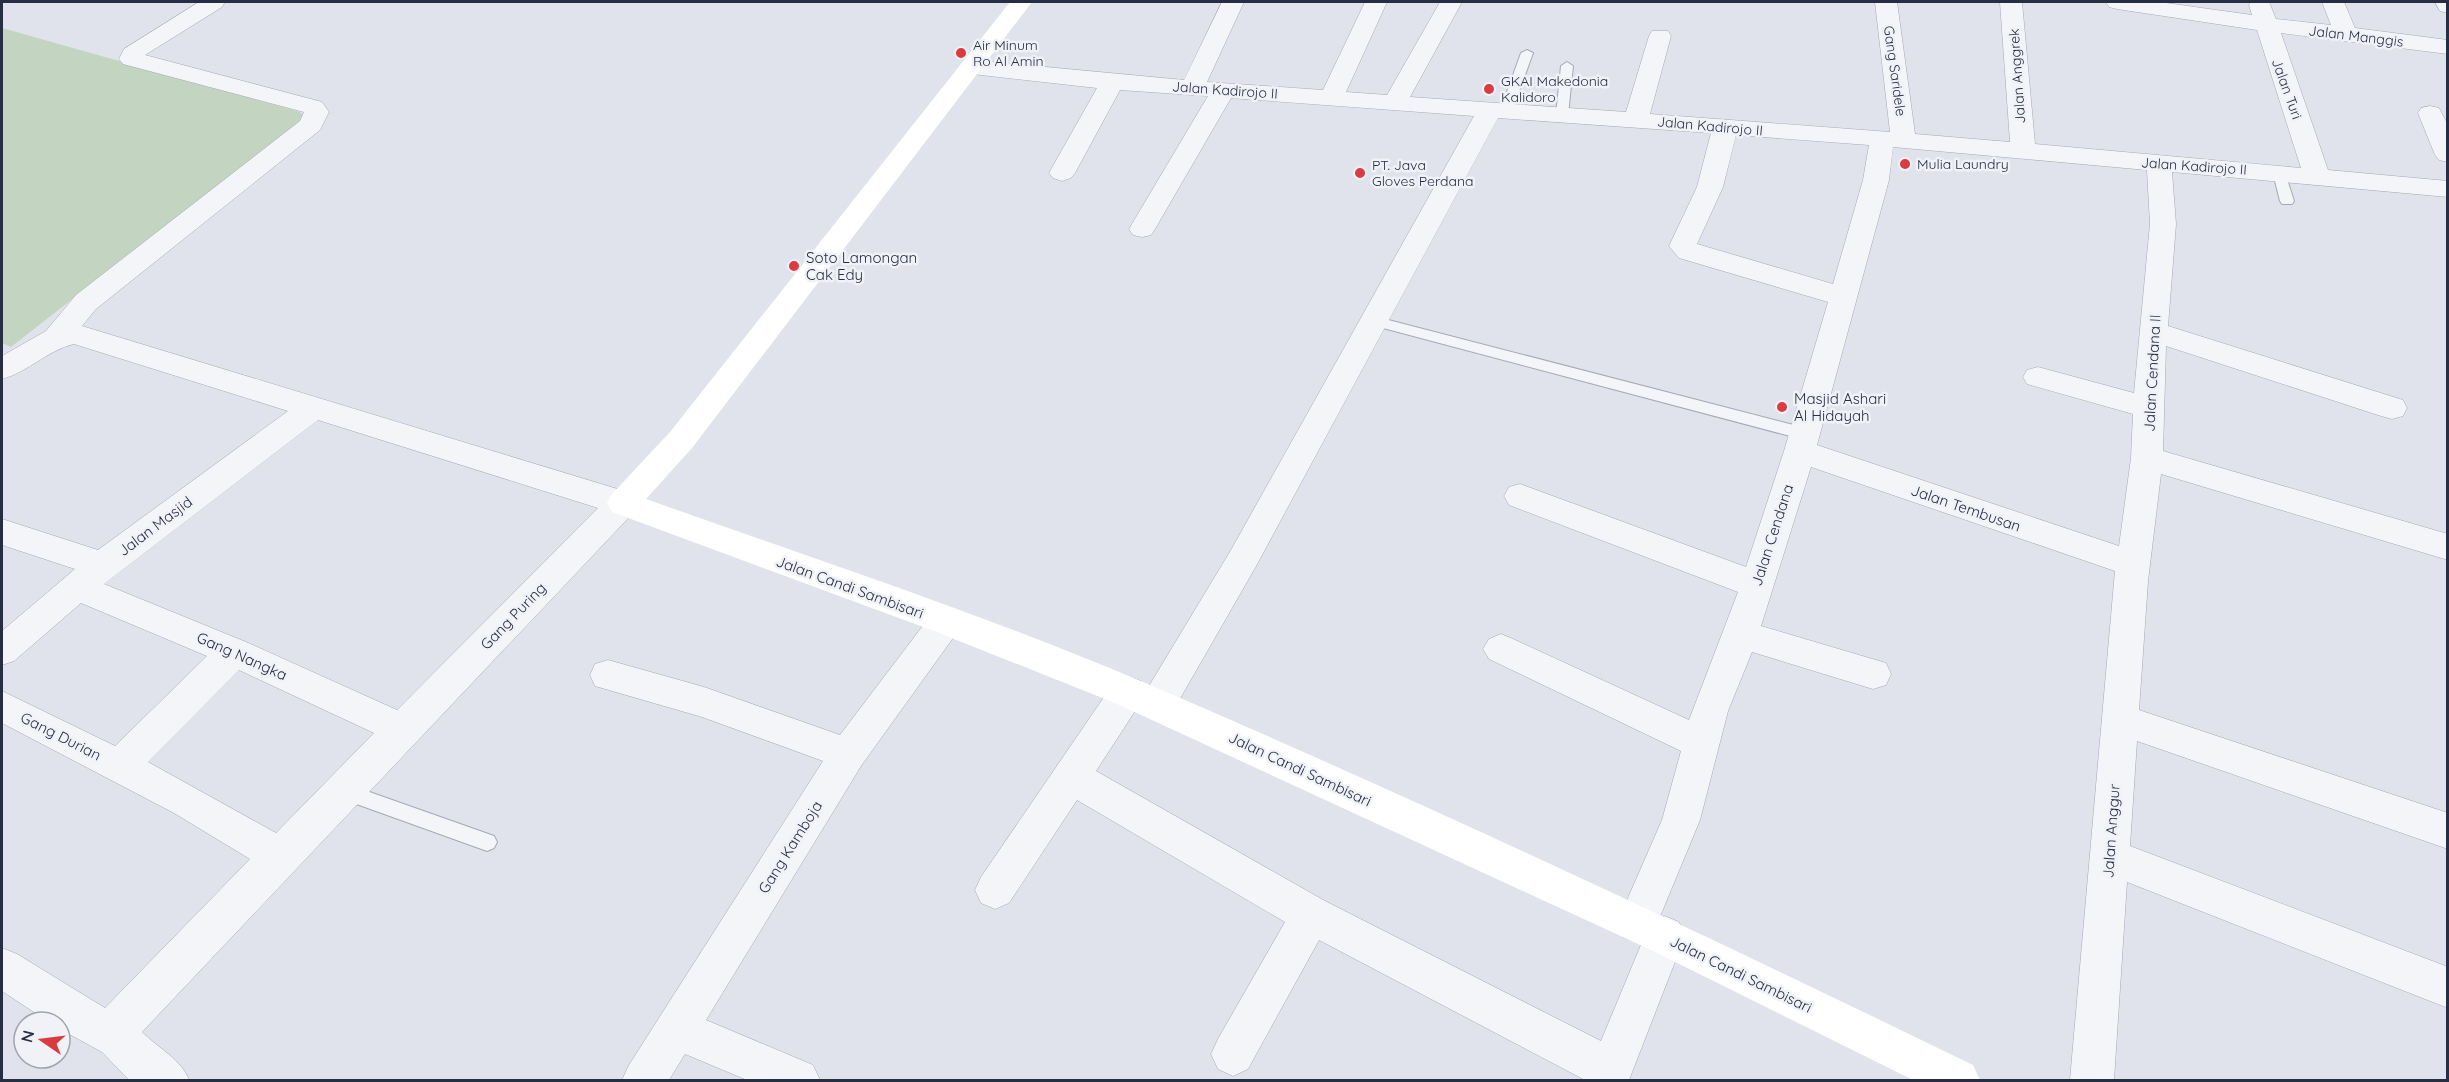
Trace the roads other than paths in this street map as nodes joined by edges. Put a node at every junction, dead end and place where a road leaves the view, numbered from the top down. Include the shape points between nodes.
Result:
1 (214, 2) edge
2 (1021, 2) edge
3 (1233, 2) edge
4 (1376, 2) edge
5 (1451, 2) edge
6 (1886, 2) edge
7 (2012, 2) edge
8 (2117, 2) edge
9 (2333, 2) edge
10 (2446, 2) edge
11 (2448, 6) edge
12 (2261, 13) edge
13 (2346, 35) junction
14 (1660, 36) dead end
15 (2448, 47) edge
16 (1527, 53) dead end
17 (1567, 66) dead end
18 (972, 67) junction
19 (1112, 82) junction
20 (1193, 87) junction
21 (1224, 89) junction
22 (1331, 98) junction
23 (1395, 102) junction
24 (1497, 111) junction
25 (2430, 113) dead end
26 (1562, 115) junction
27 (1636, 119) junction
28 (1725, 128) junction
29 (1893, 140) junction
30 (2023, 151) junction
31 (2448, 155) edge
32 (2159, 164) junction
33 (1062, 173) dead end
34 (2279, 173) junction
35 (2317, 177) junction
36 (2448, 189) edge
37 (2287, 201) dead end
38 (1142, 229) dead end
39 (1844, 297) junction
40 (1373, 321) junction
41 (2153, 331) junction
42 (56, 338) junction
43 (2, 369) edge
44 (2038, 377) dead end
45 (313, 408) junction
46 (2149, 408) junction
47 (2392, 408) dead end
48 (1802, 443) junction
49 (2147, 458) junction
50 (1520, 496) dead end
51 (623, 503) junction
52 (2, 532) edge
53 (2448, 547) edge
54 (2132, 573) junction
55 (90, 576) junction
56 (1755, 584) junction
57 (946, 621) junction
58 (1741, 634) junction
59 (1501, 649) dead end
60 (2, 651) edge
61 (234, 652) junction
62 (1873, 674) dead end
63 (608, 675) dead end
64 (1143, 698) junction
65 (2, 706) edge
66 (2120, 718) junction
67 (404, 730) junction
68 (1701, 743) junction
69 (848, 754) junction
70 (120, 766) junction
71 (1070, 776) junction
72 (343, 790) junction
73 (2448, 831) edge
74 (487, 842) dead end
75 (280, 856) junction
76 (2109, 856) junction
77 (995, 890) dead end
78 (1311, 915) junction
79 (1651, 930) junction
80 (2, 968) edge
81 (2448, 988) edge
82 (678, 1029) junction
83 (112, 1032) junction
84 (1233, 1054) dead end
85 (1609, 1075) edge
86 (167, 1080) edge
87 (644, 1080) edge
88 (798, 1080) edge
89 (1958, 1080) edge
90 (2092, 1080) edge

1 - 42 street via 140,48 131,59 313,107 317,112 315,118 86,302
2 - 18 street
3 - 20 street
4 - 22 street
5 - 23 street
6 - 29 street, Gang Saridele
7 - 30 street, Jalan Anggrek
8 - 12 street, Jalan Manggis
9 - 13 street
10 - 11 street
12 - 13 street, Jalan Manggis
12 - 35 street, Jalan Turi
13 - 15 street, Jalan Manggis
14 - 27 street
16 - 24 lane
17 - 26 lane
18 - 19 street, Jalan Kadirojo II
18 - 51 street via 681,440
19 - 20 street, Jalan Kadirojo II
19 - 33 street
20 - 21 street, Jalan Kadirojo II
21 - 22 street, Jalan Kadirojo II
21 - 38 street
22 - 23 street, Jalan Kadirojo II
23 - 24 street, Jalan Kadirojo II
24 - 26 street, Jalan Kadirojo II
24 - 40 street
25 - 31 street
26 - 27 street, Jalan Kadirojo II
27 - 28 street, Jalan Kadirojo II
28 - 29 street, Jalan Kadirojo II
28 - 39 street via 1710,187 1683,246 1689,252
29 - 30 street, Jalan Kadirojo II
29 - 39 street, Jalan Cendana via 1876,180
30 - 32 street, Jalan Kadirojo II
32 - 34 street, Jalan Kadirojo II
32 - 41 street, Jalan Cendana II via 2163,224
34 - 35 street, Jalan Kadirojo II
34 - 37 lane
35 - 36 street, Jalan Kadirojo II
39 - 48 street, Jalan Cendana
40 - 48 lane
40 - 64 street via 1243,560
41 - 46 street, Jalan Cendana II
41 - 47 street
42 - 43 street
42 - 45 street via 75,334 92,338
44 - 46 street
45 - 51 street
45 - 55 street, Jalan Masjid
46 - 49 street, Jalan Cendana II
48 - 54 street, Jalan Tembusan
48 - 56 street, Jalan Cendana
49 - 53 street
49 - 54 street, Jalan Cendana II
50 - 56 street
51 - 57 street, Jalan Candi Sambisari
51 - 67 street, Gang Puring
52 - 55 street, Gang Nangka
54 - 66 street, Jalan Anggur
55 - 60 street, Jalan Masjid
55 - 61 street, Gang Nangka
56 - 58 street, Jalan Cendana
57 - 64 street, Jalan Candi Sambisari
57 - 69 street, Gang Kamboja
58 - 62 street
58 - 68 street, Jalan Cendana
59 - 68 street
61 - 67 street, Gang Nangka
61 - 70 street
63 - 69 street via 704,702
64 - 71 street
64 - 79 street, Jalan Candi Sambisari
65 - 70 street, Gang Durian
66 - 73 street
66 - 76 street, Jalan Anggur
67 - 72 street, Gang Puring
68 - 79 street, Jalan Cendana
69 - 82 street, Gang Kamboja
70 - 75 street, Gang Durian
71 - 77 street
71 - 78 street
72 - 74 lane
72 - 75 street, Gang Puring
75 - 83 street, Gang Puring
76 - 81 street
76 - 90 street, Jalan Anggur
78 - 84 street
78 - 85 street
79 - 85 street, Jalan Cendana
79 - 89 street, Jalan Candi Sambisari
80 - 83 street via 102,1031
82 - 87 street, Gang Kamboja
82 - 88 street
83 - 86 street via 145,1066

